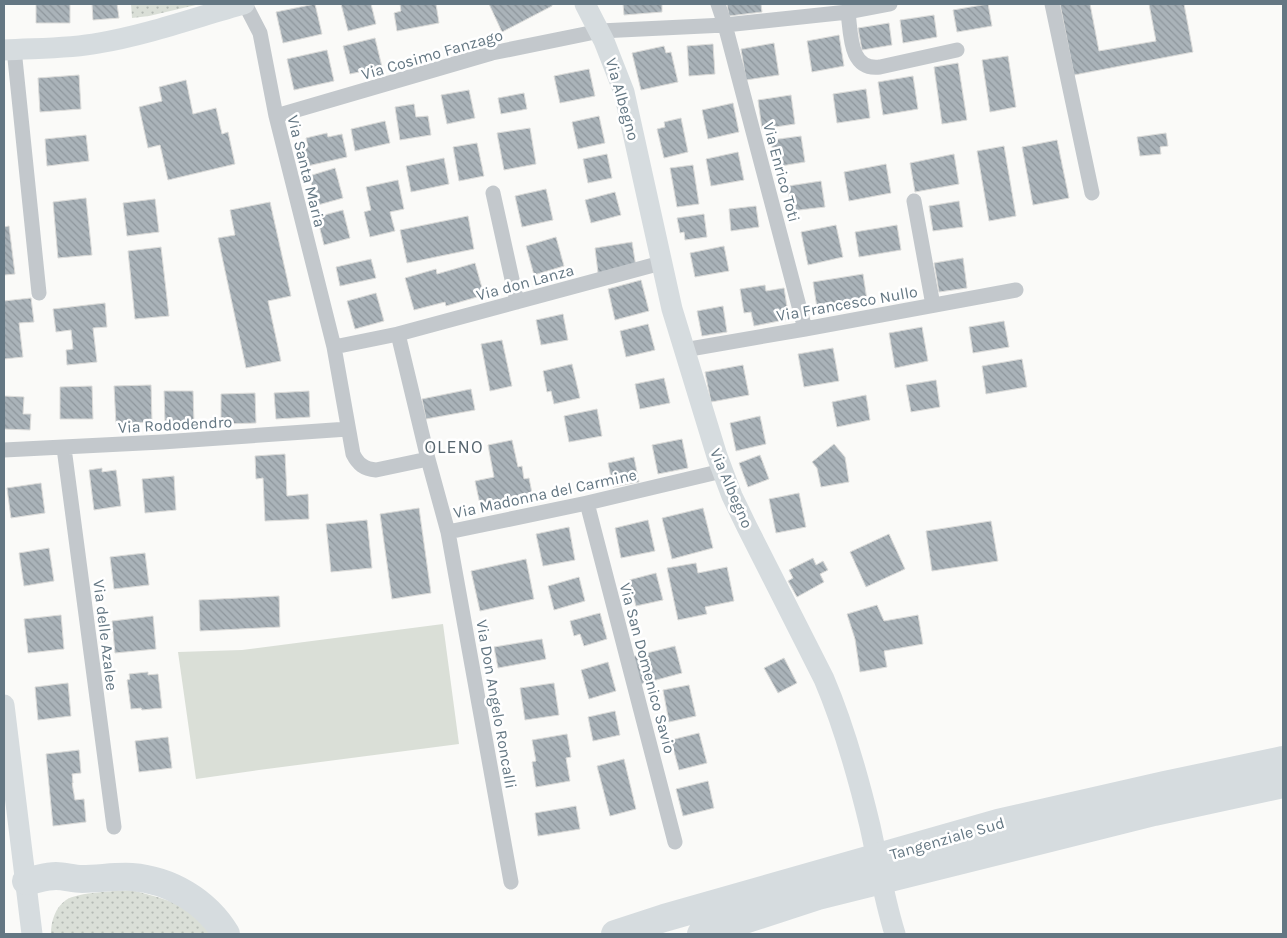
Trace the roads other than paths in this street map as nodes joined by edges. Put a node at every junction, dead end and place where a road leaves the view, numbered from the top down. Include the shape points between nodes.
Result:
1 (245, 4) edge
2 (584, 4) edge
3 (718, 4) edge
4 (890, 4) edge
5 (1052, 4) edge
6 (868, 6) edge
7 (848, 12) junction
8 (725, 24) junction
9 (600, 31) junction
10 (9, 50) edge
11 (957, 50) dead end
12 (276, 116) junction
13 (493, 193) dead end
14 (1092, 193) dead end
15 (914, 201) dead end
16 (661, 263) junction
17 (1016, 290) dead end
18 (39, 293) dead end
19 (518, 302) junction
20 (933, 305) junction
21 (805, 329) junction
22 (398, 334) junction
23 (334, 347) junction
24 (684, 350) junction
25 (348, 430) junction
26 (64, 448) junction
27 (4, 450) edge
28 (428, 459) junction
29 (722, 471) junction
30 (587, 503) junction
31 (448, 532) junction
32 (4, 705) edge
33 (1283, 760) edge
34 (1283, 786) edge
35 (114, 827) dead end
36 (675, 842) dead end
37 (26, 882) junction
38 (511, 882) dead end
39 (894, 929) edge
40 (32, 934) edge
41 (226, 934) edge
42 (615, 934) edge
43 (701, 934) edge

1 - 10 street via 111,41
1 - 12 street, Via Santa Maria via 260,33
2 - 9 street, Via Albegno
3 - 8 street, Via Enrico Toti
4 - 6 street, Via Cosimo Fanzago
5 - 14 street
6 - 7 street, Via Cosimo Fanzago
7 - 8 street, Via Cosimo Fanzago
7 - 11 street via 855,54 866,66 880,67
8 - 9 street, Via Cosimo Fanzago
8 - 21 street, Via Enrico Toti
9 - 12 street, Via Cosimo Fanzago via 492,53
9 - 16 street, Via Albegno via 627,104
10 - 18 street
12 - 23 street, Via Santa Maria
13 - 19 street
15 - 20 street
16 - 19 street, Via don Lanza
16 - 24 street, Via Albegno
17 - 20 street, Via Francesco Nullo
19 - 22 street, Via don Lanza
20 - 21 street, Via Francesco Nullo
21 - 24 street, Via Francesco Nullo
22 - 23 street, Via don Lanza
22 - 28 street, Via Madonna del Carmine
23 - 25 street, Via Santa Maria
24 - 29 street, Via Albegno
25 - 26 street, Via Rododendro
25 - 28 street, Via Santa Maria via 357,461 371,470
26 - 27 street, Via Rododendro
26 - 35 street, Via delle Azalee
28 - 31 street, Via Madonna del Carmine
29 - 30 street, Via Madonna del Carmine
29 - 39 street, Via Albegno via 833,701 869,823
30 - 31 street, Via Madonna del Carmine
30 - 36 street, Via San Domenico Savio
31 - 38 street, Via Don Angelo Roncalli
32 - 37 street
33 - 42 highway, Tangenziale Sud via 998,823
34 - 43 highway, Tangenziale Sud via 1135,817 818,896
37 - 40 street
37 - 41 highway via 54,893 82,879 133,877 151,880 182,892 200,904

